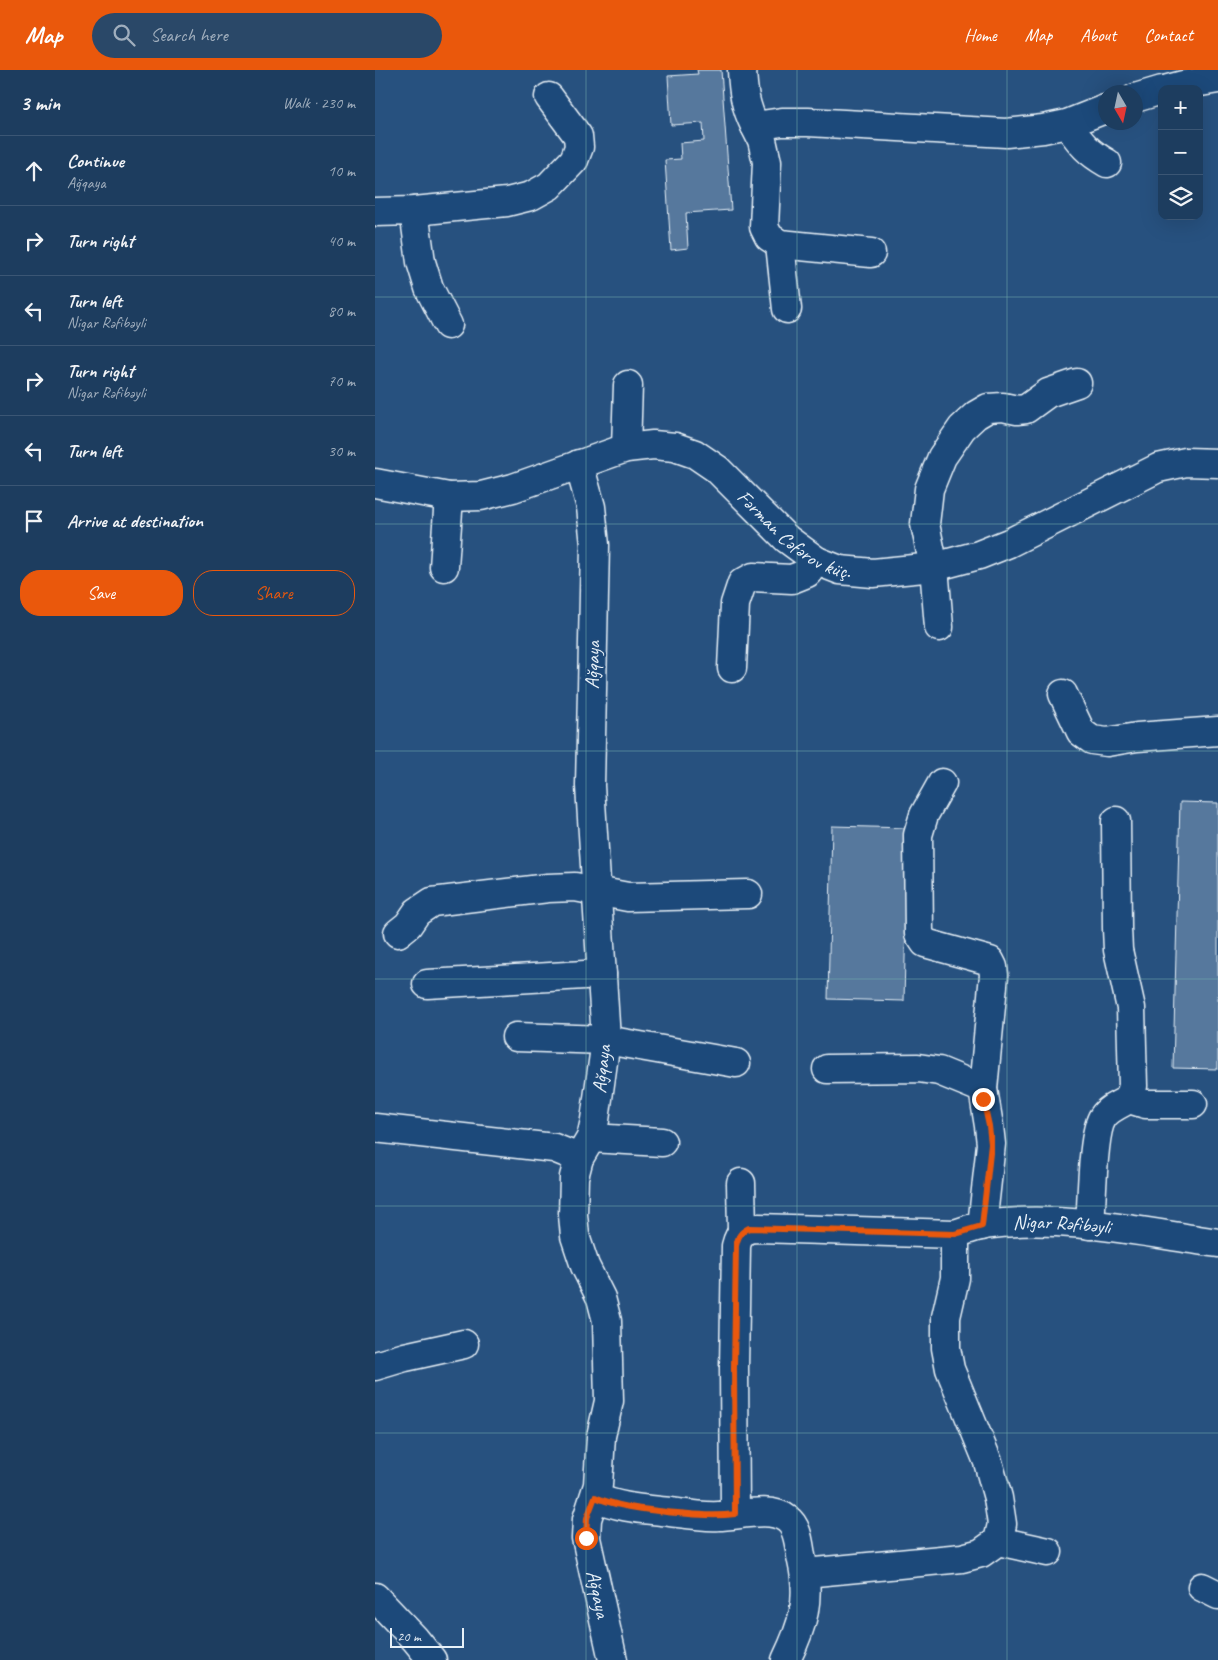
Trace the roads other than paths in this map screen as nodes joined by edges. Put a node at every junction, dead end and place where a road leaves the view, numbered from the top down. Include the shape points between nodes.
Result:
1 (742, 70) edge
2 (1218, 79) edge
3 (1183, 85) edge
4 (1158, 91) edge
5 (1143, 96) edge
6 (549, 97) dead end
7 (1098, 112) edge
8 (1067, 124) junction
9 (755, 126) junction
10 (1107, 163) dead end
11 (414, 211) junction
12 (375, 212) edge
13 (780, 244) junction
14 (871, 252) dead end
15 (787, 309) dead end
16 (449, 325) dead end
17 (1077, 383) dead end
18 (628, 385) dead end
19 (626, 448) junction
20 (1218, 463) edge
21 (579, 464) junction
22 (375, 483) edge
23 (449, 497) junction
24 (817, 561) junction
25 (444, 567) dead end
26 (934, 567) junction
27 (939, 627) dead end
28 (732, 668) dead end
29 (1063, 694) dead end
30 (1218, 731) edge
31 (942, 783) dead end
32 (1116, 821) dead end
33 (597, 891) junction
34 (748, 894) dead end
35 (398, 933) dead end
36 (602, 974) junction
37 (427, 984) dead end
38 (516, 1037) dead end
39 (605, 1040) junction
40 (736, 1063) dead end
41 (827, 1069) dead end
42 (983, 1089) junction
43 (1129, 1099) junction
44 (1193, 1104) dead end
45 (375, 1128) edge
46 (662, 1142) dead end
47 (585, 1148) junction
48 (741, 1183) dead end
49 (1090, 1225) junction
50 (982, 1226) junction
51 (742, 1231) junction
52 (955, 1234) junction
53 (1218, 1243) edge
54 (464, 1344) dead end
55 (375, 1366) edge
56 (595, 1497) junction
57 (735, 1514) junction
58 (998, 1541) junction
59 (1048, 1552) dead end
60 (805, 1573) junction
61 (375, 1597) edge
62 (432, 1660) edge
63 (613, 1660) edge
64 (786, 1660) edge

1 - 9 street via 746,109
2 - 3 street
4 - 5 street
6 - 11 street via 578,136 579,147 574,160 549,186 531,196 507,202
7 - 8 street
8 - 9 street via 1006,132 808,122
8 - 10 street via 1084,148
9 - 13 street via 767,162 765,227 769,237
11 - 12 street
11 - 16 street via 429,288
13 - 14 street
13 - 15 street
17 - 26 street via 1048,393 1025,409 988,408 962,428 941,457 929,489 925,524
18 - 19 street
19 - 21 street, Fərman Cəfərov küç.
19 - 24 street, Fərman Cəfərov küç. via 653,445 675,447 695,454 717,469 787,539
20 - 26 street, Fərman Cəfərov küç. via 1186,462 1158,468 1009,543
21 - 23 street, Fərman Cəfərov küç. via 513,488 481,496
21 - 33 street, Ağqaya via 591,507 595,545 590,786
22 - 23 street, Fərman Cəfərov küç.
23 - 25 street
24 - 26 street, Fərman Cəfərov küç. via 840,570 873,574
24 - 28 street via 807,573 792,579 753,577 742,583 735,604
26 - 27 street
29 - 30 street via 1081,732 1092,740 1107,742
31 - 42 street via 924,815 918,835 919,934 925,943 990,961 993,967
32 - 43 street via 1117,928 1131,1008 1133,1086
33 - 34 street via 628,897
33 - 35 street via 575,887 548,888 432,902 417,912 408,926
33 - 36 street, Ağqaya
36 - 37 street
36 - 39 street, Ağqaya
38 - 39 street
39 - 40 street
39 - 47 street, Ağqaya via 595,1120
41 - 42 street via 918,1068 939,1071
42 - 50 street via 991,1144
43 - 44 street via 1145,1104
43 - 49 street via 1103,1117 1096,1133
45 - 47 street via 555,1148
46 - 47 street
47 - 56 street, Ağqaya via 574,1178 575,1236 607,1321 609,1401 601,1436
48 - 51 street
49 - 50 street, Nigar Rəfibəyli via 1031,1222
49 - 53 street, Nigar Rəfibəyli
50 - 52 street, Nigar Rəfibəyli
51 - 52 street, Nigar Rəfibəyli via 758,1228
51 - 57 street via 736,1246
52 - 58 street via 955,1278 946,1317 946,1348 950,1369 988,1462 998,1498 1002,1524
54 - 55 street
56 - 57 street via 625,1507 700,1516
56 - 63 street, Ağqaya via 587,1518 586,1538
57 - 60 street via 763,1513 788,1519 795,1530
58 - 59 street
58 - 60 street via 981,1553 962,1558
60 - 64 street via 806,1606
61 - 62 street

